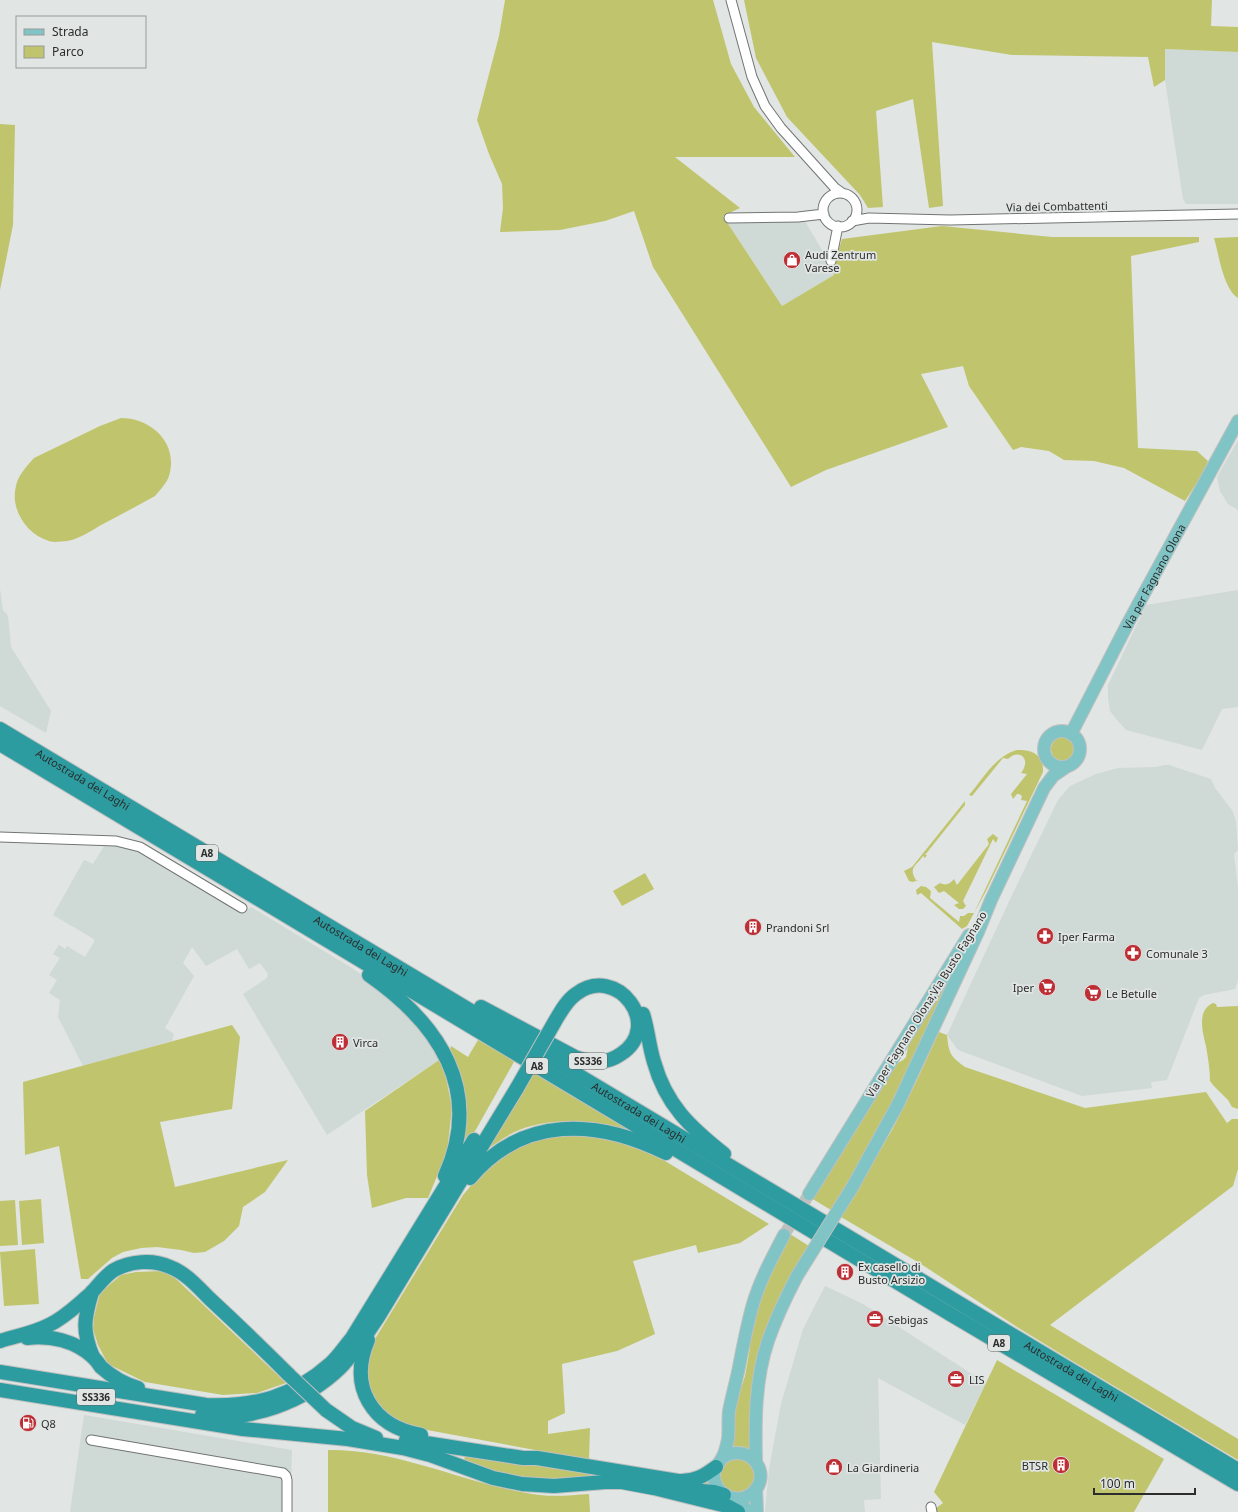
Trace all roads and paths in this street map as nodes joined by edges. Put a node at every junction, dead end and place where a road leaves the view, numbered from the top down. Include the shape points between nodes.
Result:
1 (731, 0) edge
2 (825, 177) junction
3 (842, 193) junction
4 (827, 200) junction
5 (857, 207) junction
6 (824, 214) junction
7 (1238, 214) edge
8 (729, 218) dead end
9 (877, 218) junction
10 (852, 221) junction
11 (838, 226) junction
12 (831, 261) dead end
13 (1238, 420) edge
14 (0, 729) edge
15 (1071, 734) junction
16 (0, 744) edge
17 (1047, 758) junction
18 (1066, 767) junction
19 (1044, 788) junction
20 (0, 837) edge
21 (991, 900) junction
22 (242, 908) dead end
23 (313, 931) junction
24 (413, 976) junction
25 (551, 1022) junction
26 (514, 1085) junction
27 (767, 1187) junction
28 (809, 1194) tunnel mouth
29 (760, 1201) junction
30 (444, 1211) junction
31 (784, 1235) tunnel mouth
32 (414, 1239) junction
33 (92, 1292) junction
34 (378, 1317) junction
35 (0, 1342) edge
36 (93, 1357) junction
37 (0, 1372) edge
38 (0, 1382) edge
39 (0, 1390) edge
40 (173, 1400) junction
41 (370, 1435) junction
42 (91, 1440) dead end
43 (403, 1448) junction
44 (537, 1458) junction
45 (719, 1462) junction
46 (756, 1462) junction
47 (1238, 1470) edge
48 (1238, 1484) edge
49 (654, 1488) junction
50 (756, 1489) junction
51 (733, 1502) edge
52 (287, 1512) edge
53 (749, 1512) edge
54 (757, 1512) edge

1 - 2 street, Via dei Combattenti via 752,77 765,106
2 - 3 street, Via dei Combattenti
2 - 4 street via 828,184
3 - 4 street via 835,194
3 - 5 street, Via dei Combattenti via 852,197
4 - 6 street
5 - 9 street, Via dei Combattenti
5 - 10 street
6 - 8 street
6 - 11 street via 828,221
7 - 9 street, Via dei Combattenti via 950,220
9 - 10 street, Via dei Combattenti
10 - 11 street, Via dei Combattenti
11 - 12 street
13 - 15 main road, Via per Fagnano Olona
14 - 24 highway, Autostrada dei Laghi / A8
15 - 17 main road via 1061,732 1051,735 1045,744
15 - 18 main road via 1078,741 1080,751 1073,764
16 - 23 highway, Autostrada dei Laghi / A8
17 - 18 main road via 1055,766
17 - 19 main road
18 - 19 main road via 1053,776
19 - 21 main road
20 - 22 street via 126,842
21 - 28 main road, Via per Fagnano Olona;Via Busto Fagnano
21 - 46 main road, Via per Fagnano Olona;Via Busto Fagnano, bridge via 898,1104 783,1304 768,1342 760,1379 755,1435
23 - 29 highway, Autostrada dei Laghi / A8
23 - 32 highway via 391,990 418,1016 439,1044 456,1083 459,1122 451,1163
24 - 25 highway, SS336 via 446,988 574,1058 589,1062 603,1062 615,1058 634,1043 638,1032 636,1011 630,1001 622,993 604,985 585,988 566,1004
24 - 27 highway, Autostrada dei Laghi / A8
25 - 26 highway
25 - 27 highway via 560,1000 582,981 605,978 616,980 626,987 642,1008 654,1062 672,1103 691,1127
26 - 30 highway
26 - 32 highway
27 - 47 highway, Autostrada dei Laghi / A8
29 - 30 highway via 698,1172 654,1147 619,1135 572,1128 538,1132 496,1152 478,1169
29 - 48 highway, Autostrada dei Laghi / A8
30 - 34 highway
31 - 45 main road via 768,1265 752,1306 729,1412 728,1439
32 - 40 highway via 352,1338 331,1363 312,1378 272,1398 247,1404 206,1405
33 - 35 highway via 50,1325
33 - 36 highway via 85,1326
33 - 41 highway, bridge via 114,1270 124,1266 142,1262 170,1266 189,1279 326,1410 352,1428
34 - 38 highway, SS336 via 360,1345 339,1369 316,1387 275,1408 249,1414 205,1415
34 - 44 highway via 363,1352 360,1372 368,1402 379,1416 407,1432
35 - 36 highway via 50,1337 65,1340
36 - 40 highway via 113,1377
37 - 40 highway, SS336
39 - 43 highway via 244,1429 348,1439
41 - 43 highway
41 - 44 highway
42 - 52 street via 284,1473 287,1480
43 - 49 highway via 493,1478 522,1484 554,1486 613,1481
44 - 45 highway via 686,1482 699,1479
45 - 46 main road via 737,1452 744,1453
45 - 51 main road via 714,1474 715,1482
46 - 50 main road via 761,1475
49 - 51 highway via 714,1492
49 - 51 highway via 727,1506
50 - 51 main road via 748,1496
50 - 54 main road
51 - 53 main road

